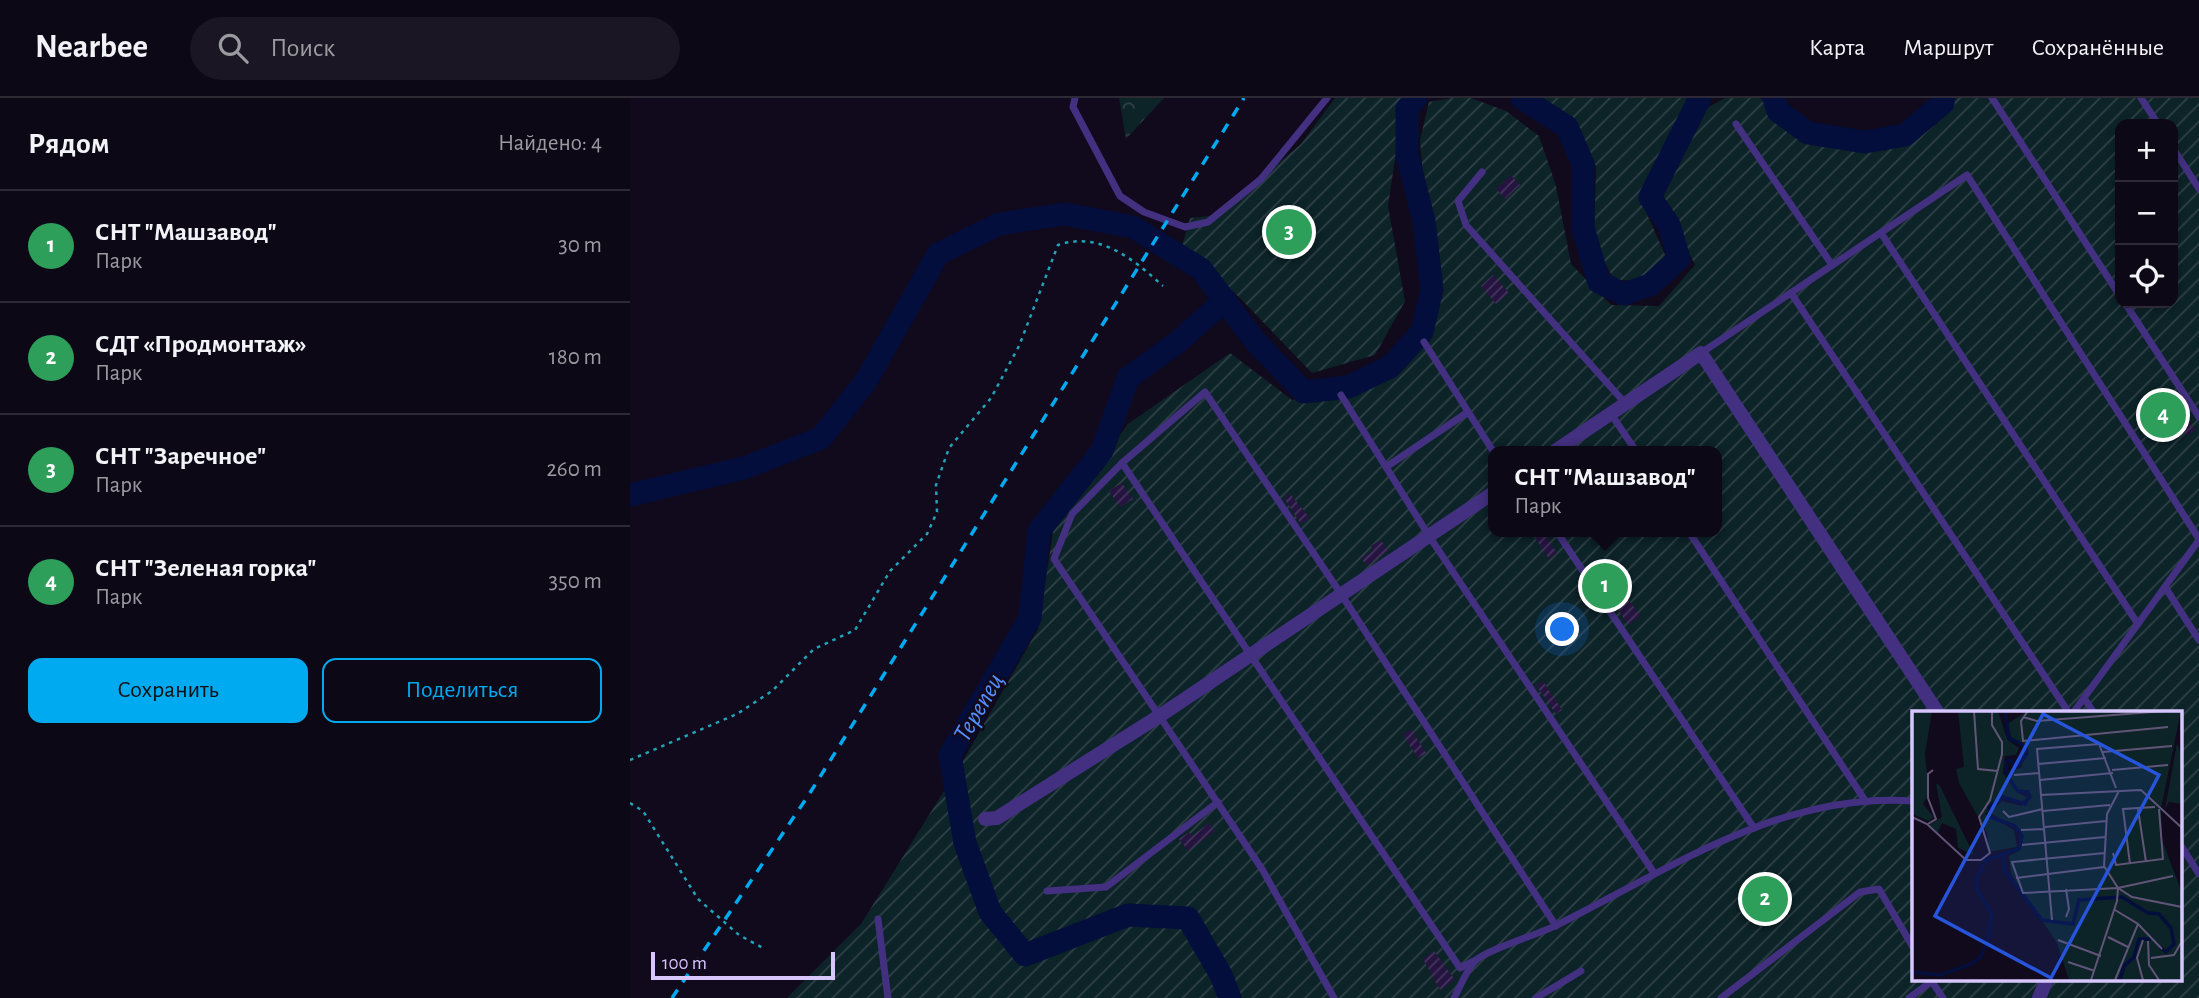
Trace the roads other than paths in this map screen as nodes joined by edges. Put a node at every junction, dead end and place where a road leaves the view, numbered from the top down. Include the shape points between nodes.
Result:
1 (1075, 98) edge
2 (1327, 98) edge
3 (1993, 98) edge
4 (2141, 98) edge
5 (2155, 119) edge
6 (1735, 124) dead end
7 (2178, 156) edge
8 (1482, 172) dead end
9 (2199, 189) edge
10 (1881, 233) junction
11 (1832, 265) junction
12 (2115, 288) edge
13 (1791, 293) junction
14 (2128, 308) edge
15 (1424, 342) dead end
16 (1701, 353) junction
17 (1341, 395) dead end
18 (1626, 404) junction
19 (1468, 412) junction
20 (1611, 414) junction
21 (2199, 417) edge
22 (1490, 446) edge
23 (1563, 446) edge
24 (1633, 446) edge
25 (1122, 463) junction
26 (1386, 467) junction
27 (1488, 496) edge
28 (1429, 536) junction
29 (1560, 537) edge
30 (1692, 537) edge
31 (2199, 539) edge
32 (2165, 587) junction
33 (1341, 594) junction
34 (2138, 624) junction
35 (2199, 640) edge
36 (1252, 654) junction
37 (2084, 698) junction
38 (1937, 711) edge
39 (2070, 711) edge
40 (2073, 711) edge
41 (2093, 711) edge
42 (1161, 715) junction
43 (1912, 801) edge
44 (1218, 802) junction
45 (1867, 802) junction
46 (985, 819) dead end
47 (1754, 828) junction
48 (2182, 848) edge
49 (1654, 873) junction
50 (2199, 874) edge
51 (1047, 891) dead end
52 (878, 919) dead end
53 (1556, 926) junction
54 (1912, 946) edge
55 (1476, 960) junction
56 (1581, 971) dead end
57 (1930, 981) edge
58 (1932, 981) edge
59 (2046, 981) edge
60 (888, 998) edge
61 (1334, 998) edge
62 (1454, 998) edge
63 (1536, 998) edge
64 (1721, 998) edge
65 (1909, 998) edge
66 (1943, 998) edge
67 (2039, 998) edge

1 - 2 lane via 1073,107 1119,196 1144,212 1185,227 1208,222 1261,180
3 - 12 lane
4 - 5 lane
6 - 11 lane
7 - 9 lane
8 - 18 lane via 1458,201 1466,225
10 - 11 lane
10 - 31 lane via 1967,175
10 - 34 lane
11 - 13 lane
13 - 16 lane
13 - 39 lane
14 - 21 lane
15 - 19 lane
16 - 18 street
16 - 38 street
17 - 26 lane
18 - 20 street
19 - 22 lane
19 - 26 lane
20 - 23 street
20 - 24 lane
25 - 33 lane via 1205,392
25 - 36 lane
25 - 42 lane via 1072,514 1054,559
26 - 28 lane
27 - 28 street
28 - 33 street
28 - 49 lane
29 - 47 lane
30 - 45 lane
31 - 32 lane
32 - 34 lane
32 - 35 lane
33 - 36 street
33 - 53 lane
34 - 37 lane
36 - 42 street
36 - 55 lane via 1460,968
37 - 40 lane
37 - 41 lane
42 - 44 lane
42 - 46 street via 997,818
43 - 45 lane
44 - 51 lane via 1106,887
44 - 61 lane via 1262,869
45 - 47 lane via 1799,811
47 - 49 lane
48 - 50 lane
49 - 53 lane
52 - 60 lane
53 - 55 lane
54 - 64 lane via 1879,889 1860,892
55 - 62 lane
56 - 63 lane
57 - 65 lane
58 - 66 lane
59 - 67 street

